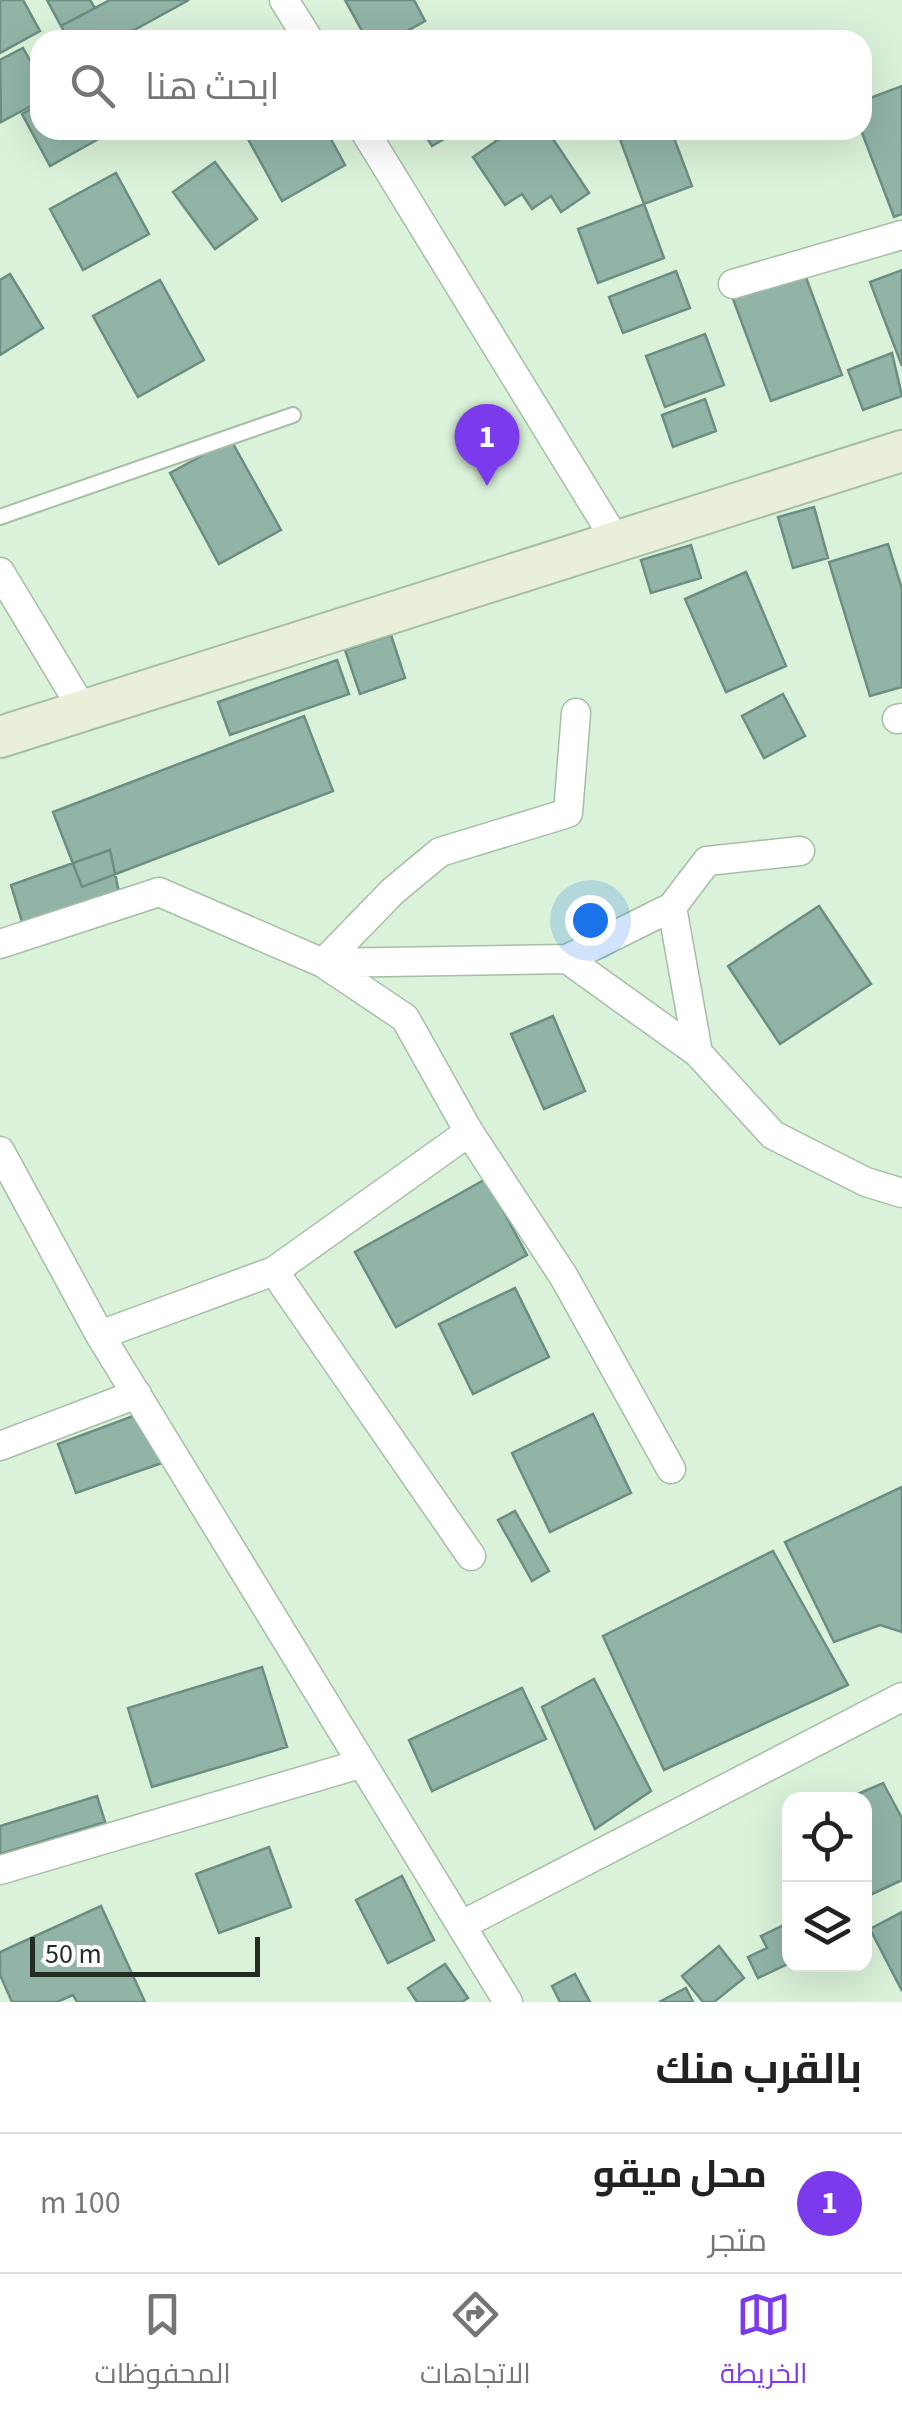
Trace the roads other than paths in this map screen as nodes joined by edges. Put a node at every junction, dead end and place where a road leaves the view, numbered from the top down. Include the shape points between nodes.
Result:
1 (284, 0) edge
2 (303, 30) edge
3 (370, 140) edge
4 (902, 235) edge
5 (732, 284) dead end
6 (293, 416) dead end
7 (902, 450) edge
8 (0, 517) edge
9 (615, 538) junction
10 (0, 572) edge
11 (85, 713) junction
12 (576, 713) dead end
13 (0, 737) edge
14 (800, 851) dead end
15 (672, 907) junction
16 (0, 944) edge
17 (567, 959) junction
18 (323, 963) junction
19 (698, 1053) junction
20 (469, 1132) junction
21 (1, 1154) edge
22 (902, 1193) edge
23 (274, 1270) junction
24 (100, 1334) junction
25 (137, 1394) junction
26 (0, 1446) edge
27 (671, 1470) dead end
28 (470, 1556) dead end
29 (902, 1697) edge
30 (360, 1764) junction
31 (0, 1870) edge
32 (462, 1925) junction
33 (508, 2002) edge

1 - 2 street
3 - 9 street
4 - 5 street
6 - 8 lane
7 - 9 main road
9 - 11 main road
10 - 11 street
11 - 13 main road
12 - 18 street via 568,813 440,852
14 - 15 street via 706,861
15 - 17 street
15 - 19 street
16 - 18 street via 159,892
17 - 18 street
17 - 19 street
18 - 20 street via 405,1018
19 - 22 street via 773,1135
20 - 23 street
20 - 27 street via 564,1277
21 - 24 street
23 - 24 street
23 - 28 street
24 - 25 street
25 - 26 street
25 - 30 street
29 - 32 street
30 - 31 street
30 - 32 street
32 - 33 street

